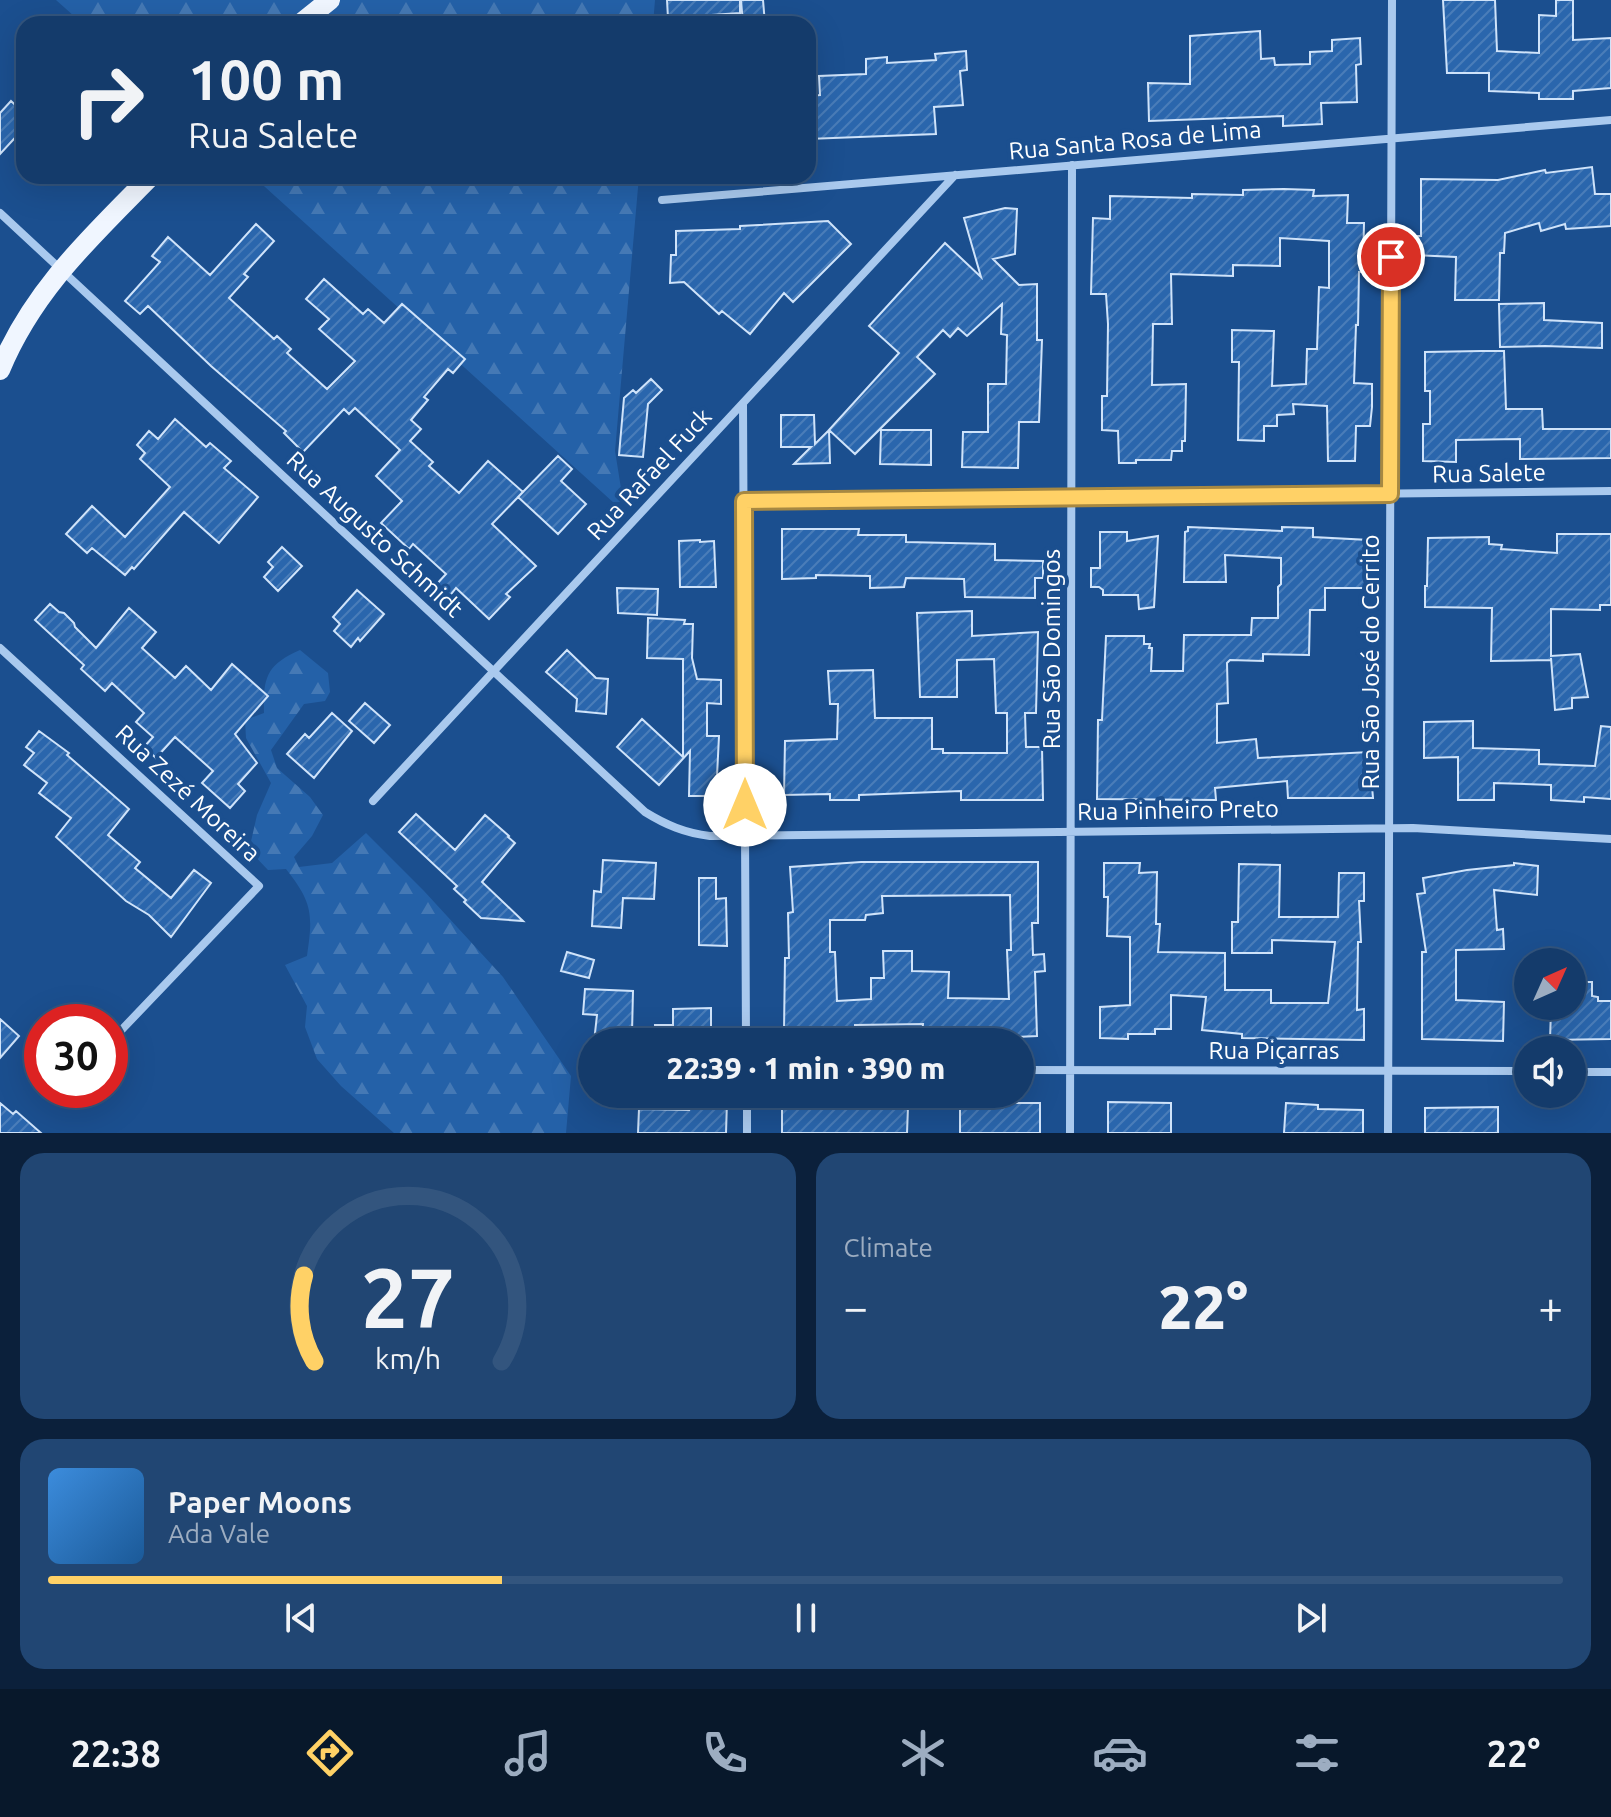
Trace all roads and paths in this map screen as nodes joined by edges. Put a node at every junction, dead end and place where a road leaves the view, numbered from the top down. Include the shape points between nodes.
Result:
1 (330, 0) edge
2 (1392, 0) edge
3 (310, 16) edge
4 (1611, 120) edge
5 (1391, 138) junction
6 (1072, 165) junction
7 (955, 175) junction
8 (143, 184) edge
9 (662, 200) dead end
10 (0, 214) edge
11 (60, 269) junction
12 (0, 370) edge
13 (743, 403) junction
14 (1611, 491) edge
15 (1390, 494) junction
16 (1071, 497) junction
17 (744, 501) junction
18 (0, 648) edge
19 (493, 671) junction
20 (373, 801) dead end
21 (1389, 828) junction
22 (1071, 832) junction
23 (746, 836) junction
24 (1611, 839) edge
25 (128, 1023) edge
26 (746, 1028) edge
27 (1034, 1070) edge
28 (1070, 1070) junction
29 (1389, 1070) junction
30 (1514, 1071) edge
31 (1586, 1072) edge
32 (1611, 1072) edge
33 (747, 1108) edge
34 (747, 1133) edge
35 (1070, 1133) edge
36 (1388, 1133) edge

1 - 3 main road
2 - 5 street, Rua São José do Cerrito
4 - 5 street, Rua Santa Rosa de Lima
5 - 6 street, Rua Santa Rosa de Lima
5 - 15 street, Rua São José do Cerrito
6 - 7 street, Rua Santa Rosa de Lima
6 - 16 street, Rua São Domingos
7 - 9 street, Rua Santa Rosa de Lima
7 - 13 street, Rua Rafael Fuck
8 - 11 main road
10 - 11 street, Rua Augusto Schmidt
11 - 12 main road via 27,316
11 - 19 street, Rua Augusto Schmidt
13 - 17 street
13 - 19 street, Rua Rafael Fuck
14 - 15 street, Rua Salete
15 - 16 street, Rua Salete
15 - 21 street, Rua São José do Cerrito
16 - 17 street, Rua Salete
16 - 22 street, Rua São Domingos
17 - 23 street
18 - 25 street, Rua Zezé Moreira via 259,886
19 - 20 street, Rua Rafael Fuck
19 - 23 street, Rua Augusto Schmidt via 645,812 689,834
21 - 22 street, Rua Pinheiro Preto
21 - 24 street, Rua Pinheiro Preto
21 - 29 street, Rua São José do Cerrito
22 - 23 street, Rua Pinheiro Preto
22 - 28 street, Rua São Domingos
23 - 26 street
27 - 28 street, Rua Piçarras
28 - 29 street, Rua Piçarras
28 - 35 street, Rua São Domingos
29 - 30 street, Rua Piçarras
29 - 36 street, Rua São José do Cerrito
31 - 32 street
33 - 34 street

